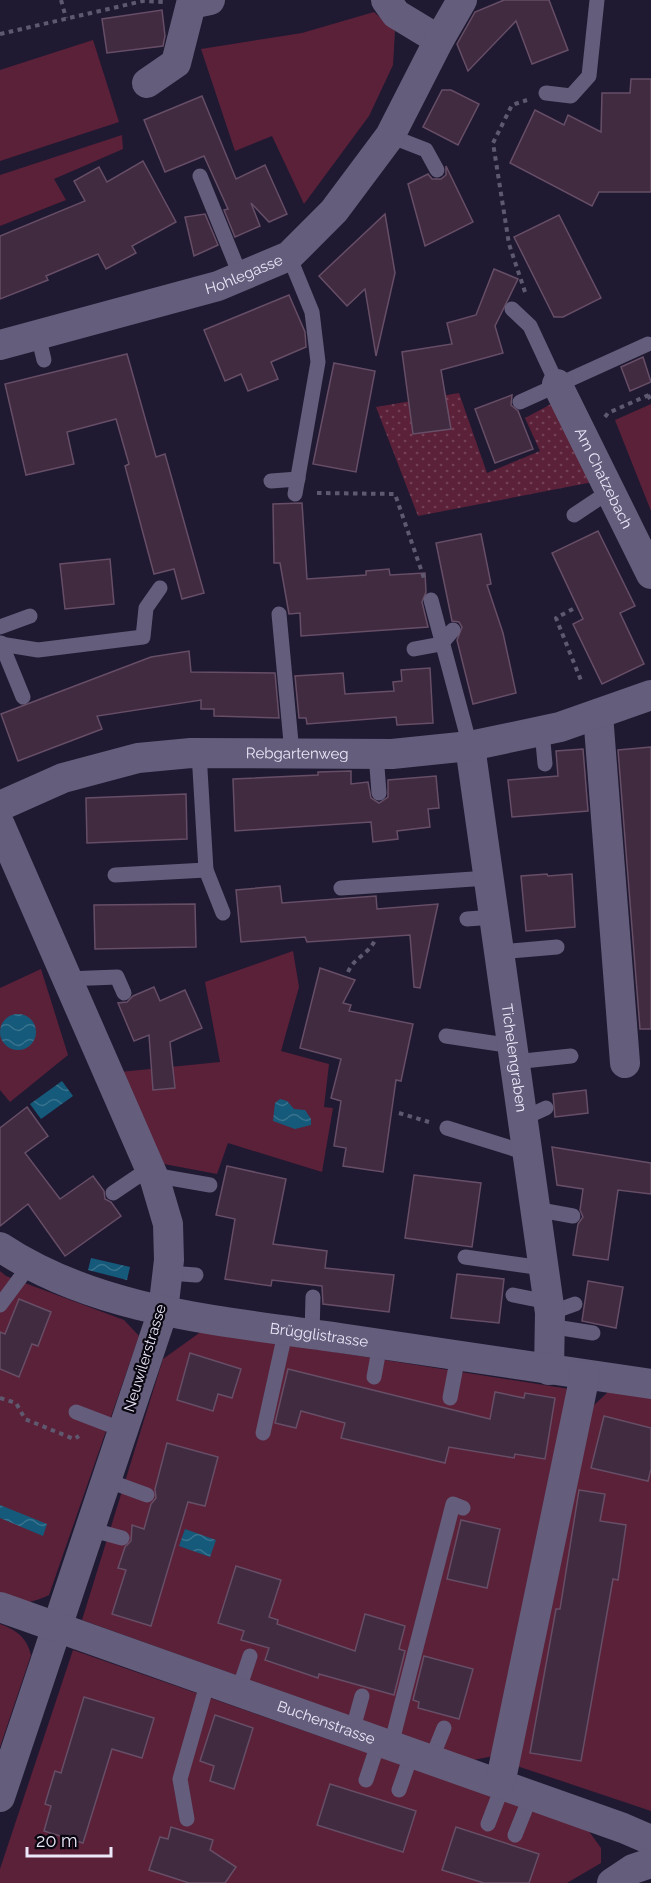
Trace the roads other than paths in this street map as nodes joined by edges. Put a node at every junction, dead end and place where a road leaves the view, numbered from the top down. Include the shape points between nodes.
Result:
1 (386, 0) edge
2 (462, 0) edge
3 (597, 0) edge
4 (201, 2) edge
5 (439, 40) junction
6 (147, 83) dead end
7 (546, 93) road end
8 (390, 136) junction
9 (437, 170) dead end
10 (200, 176) dead end
11 (289, 256) junction
12 (241, 277) junction
13 (512, 309) dead end
14 (648, 344) dead end
15 (0, 345) edge
16 (557, 384) junction
17 (520, 402) dead end
18 (270, 481) dead end
19 (610, 491) junction
20 (574, 515) dead end
21 (648, 559) edge
22 (160, 588) dead end
23 (431, 600) road end
24 (279, 614) dead end
25 (30, 616) dead end
26 (0, 627) edge
27 (453, 630) dead end
28 (1, 643) edge
29 (441, 644) junction
30 (414, 649) dead end
31 (651, 695) edge
32 (23, 697) dead end
33 (598, 714) junction
34 (542, 731) junction
35 (470, 746) junction
36 (199, 753) junction
37 (292, 753) junction
38 (376, 754) junction
39 (545, 764) dead end
40 (379, 794) dead end
41 (0, 806) edge
42 (0, 825) edge
43 (7, 860) edge
44 (206, 870) junction
45 (115, 875) dead end
46 (488, 878) junction
47 (341, 888) dead end
48 (223, 913) dead end
49 (557, 946) dead end
50 (499, 952) junction
51 (66, 979) junction
52 (123, 993) dead end
53 (446, 1036) dead end
54 (513, 1054) junction
55 (571, 1056) dead end
56 (625, 1063) dead end
57 (447, 1128) road end
58 (527, 1153) junction
59 (151, 1171) junction
60 (210, 1185) dead end
61 (113, 1193) dead end
62 (535, 1209) junction
63 (573, 1216) dead end
64 (0, 1247) edge
65 (465, 1257) dead end
66 (29, 1266) junction
67 (543, 1268) junction
68 (513, 1295) dead end
69 (313, 1298) dead end
70 (0, 1305) edge
71 (162, 1311) junction
72 (555, 1311) junction
73 (299, 1331) junction
74 (593, 1334) dead end
75 (380, 1344) junction
76 (458, 1356) junction
77 (549, 1370) junction
78 (375, 1377) dead end
79 (651, 1384) edge
80 (588, 1390) junction
81 (450, 1398) dead end
82 (75, 1412) dead end
83 (263, 1433) dead end
84 (120, 1438) junction
85 (106, 1480) junction
86 (147, 1495) dead end
87 (463, 1508) dead end
88 (89, 1529) junction
89 (122, 1538) dead end
90 (0, 1608) edge
91 (57, 1627) junction
92 (249, 1656) dead end
93 (208, 1681) junction
94 (238, 1692) junction
95 (362, 1696) dead end
96 (444, 1728) dead end
97 (393, 1746) junction
98 (6, 1761) edge
99 (366, 1780) dead end
100 (511, 1788) junction
101 (399, 1790) dead end
102 (0, 1797) edge
103 (187, 1819) dead end
104 (488, 1824) dead end
105 (515, 1835) dead end
106 (651, 1840) edge
107 (651, 1863) edge
108 (612, 1883) edge

1 - 5 street via 396,14
2 - 5 street, Hohlegasse
3 - 7 lane via 589,76 571,96
4 - 6 street via 176,63
5 - 8 street, Hohlegasse
8 - 9 lane via 426,150
8 - 11 street, Hohlegasse via 334,211
10 - 12 lane
11 - 12 street, Hohlegasse
11 - 18 lane via 312,312 318,362 297,486
12 - 15 street, Hohlegasse via 41,347
13 - 16 lane via 530,326
14 - 16 lane
16 - 17 lane
16 - 19 street, Am Chatzebach
19 - 20 lane
19 - 21 street, Am Chatzebach
22 - 28 lane via 146,608 143,637 38,650
23 - 29 lane
24 - 37 lane
25 - 26 lane
27 - 29 lane
28 - 32 lane
29 - 30 lane
29 - 35 lane
31 - 33 street, Rebgartenweg
33 - 34 street, Rebgartenweg
33 - 56 street via 616,823
34 - 35 street, Rebgartenweg
34 - 39 lane
35 - 38 street, Rebgartenweg
35 - 46 street, Tichelengraben
36 - 37 street, Rebgartenweg
36 - 41 street, Rebgartenweg via 133,759 63,778
36 - 44 lane
37 - 38 street, Rebgartenweg
38 - 40 lane
42 - 43 street, Neuwilerstrasse
43 - 51 street, Neuwilerstrasse
44 - 45 lane
44 - 48 lane
46 - 47 lane
46 - 50 street, Tichelengraben via 481,918
49 - 50 lane
50 - 54 street, Tichelengraben
51 - 52 lane via 117,977
51 - 59 street, Neuwilerstrasse
53 - 54 lane
54 - 55 lane
54 - 58 street, Tichelengraben via 534,1114
57 - 58 lane
58 - 62 street, Tichelengraben
59 - 60 lane
59 - 61 lane
59 - 71 street, Neuwilerstrasse via 182,1274
62 - 63 lane
62 - 67 street, Tichelengraben
64 - 66 street, Brügglistrasse
65 - 67 lane
66 - 70 lane
66 - 71 street, Brügglistrasse via 74,1285
67 - 72 street, Tichelengraben
68 - 72 lane
69 - 73 lane
71 - 73 street, Brügglistrasse
71 - 84 street, Neuwilerstrasse
72 - 74 lane
72 - 77 street, Tichelengraben
73 - 75 street, Brügglistrasse
73 - 83 lane
75 - 76 street, Brügglistrasse
75 - 78 lane
76 - 77 street, Brügglistrasse
76 - 81 lane
77 - 80 street, Brügglistrasse
79 - 80 street, Brügglistrasse
80 - 100 street
82 - 84 lane
84 - 85 street, Neuwilerstrasse
85 - 86 lane
85 - 88 street, Neuwilerstrasse
87 - 97 lane via 453,1504
88 - 89 lane
88 - 91 street, Neuwilerstrasse
90 - 91 street, Buchenstrasse
91 - 93 street, Buchenstrasse
91 - 98 street, Neuwilerstrasse
92 - 94 lane
93 - 94 street, Buchenstrasse
93 - 103 lane via 180,1779
94 - 97 street, Buchenstrasse
95 - 97 lane
96 - 97 lane
97 - 99 lane
97 - 100 street, Buchenstrasse
97 - 101 lane
98 - 102 street, Neuwilerstrasse
100 - 104 lane
100 - 105 lane
100 - 106 street, Buchenstrasse
107 - 108 street

